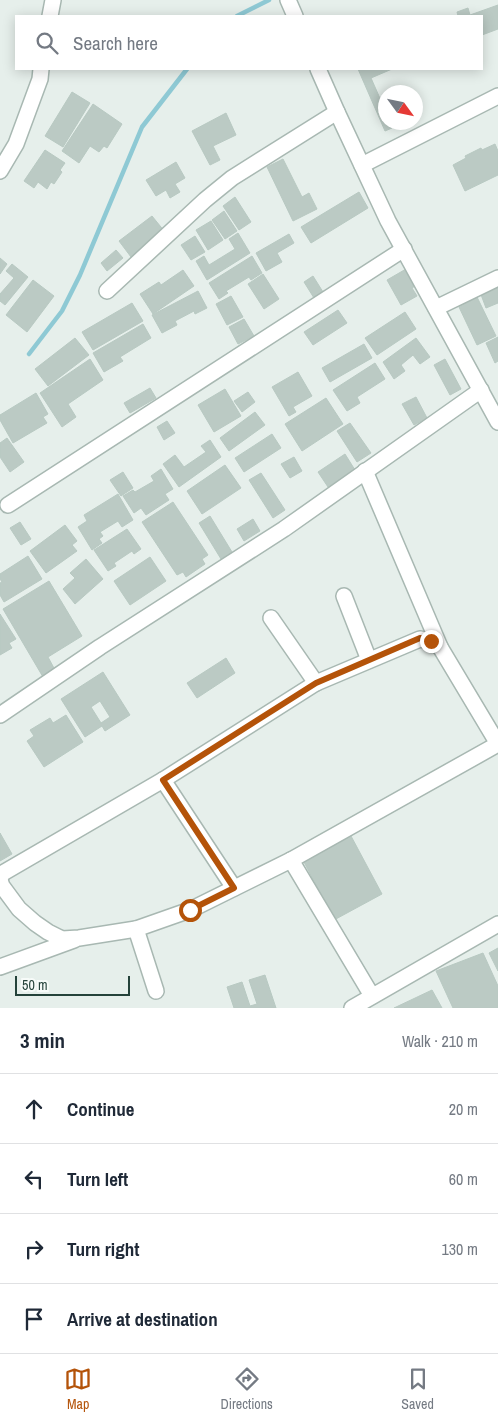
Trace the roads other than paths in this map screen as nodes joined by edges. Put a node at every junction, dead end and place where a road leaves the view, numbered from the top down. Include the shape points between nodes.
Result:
1 (53, 0) edge
2 (50, 15) edge
3 (41, 70) edge
4 (318, 70) edge
5 (498, 96) edge
6 (337, 112) junction
7 (362, 165) junction
8 (0, 170) edge
9 (404, 249) junction
10 (498, 278) edge
11 (107, 291) dead end
12 (436, 308) junction
13 (480, 390) junction
14 (498, 422) edge
15 (365, 471) junction
16 (8, 505) dead end
17 (344, 596) dead end
18 (271, 618) dead end
19 (440, 648) junction
20 (369, 660) junction
21 (316, 683) junction
22 (0, 714) edge
23 (498, 744) edge
24 (163, 780) junction
25 (291, 860) junction
26 (0, 879) edge
27 (234, 888) junction
28 (498, 924) edge
29 (136, 929) junction
30 (79, 938) junction
31 (0, 966) edge
32 (156, 991) dead end
33 (372, 996) junction
34 (352, 1008) edge

1 - 2 street
3 - 8 street via 16,144
4 - 6 street
5 - 7 street
6 - 7 street
6 - 11 street via 232,178
7 - 9 street
9 - 12 street
9 - 16 street
10 - 12 street
12 - 13 street
13 - 14 street
13 - 15 street
15 - 19 street
15 - 22 street via 284,529
17 - 20 street
18 - 21 street
19 - 20 street via 420,638
19 - 23 street
20 - 21 street
21 - 24 street
23 - 25 street
24 - 26 street via 3,873
24 - 27 street
25 - 27 street
25 - 33 street
26 - 30 street via 19,909 35,924 62,939
27 - 29 street via 190,910
28 - 33 street
29 - 30 street
29 - 32 street
30 - 31 street
33 - 34 street

